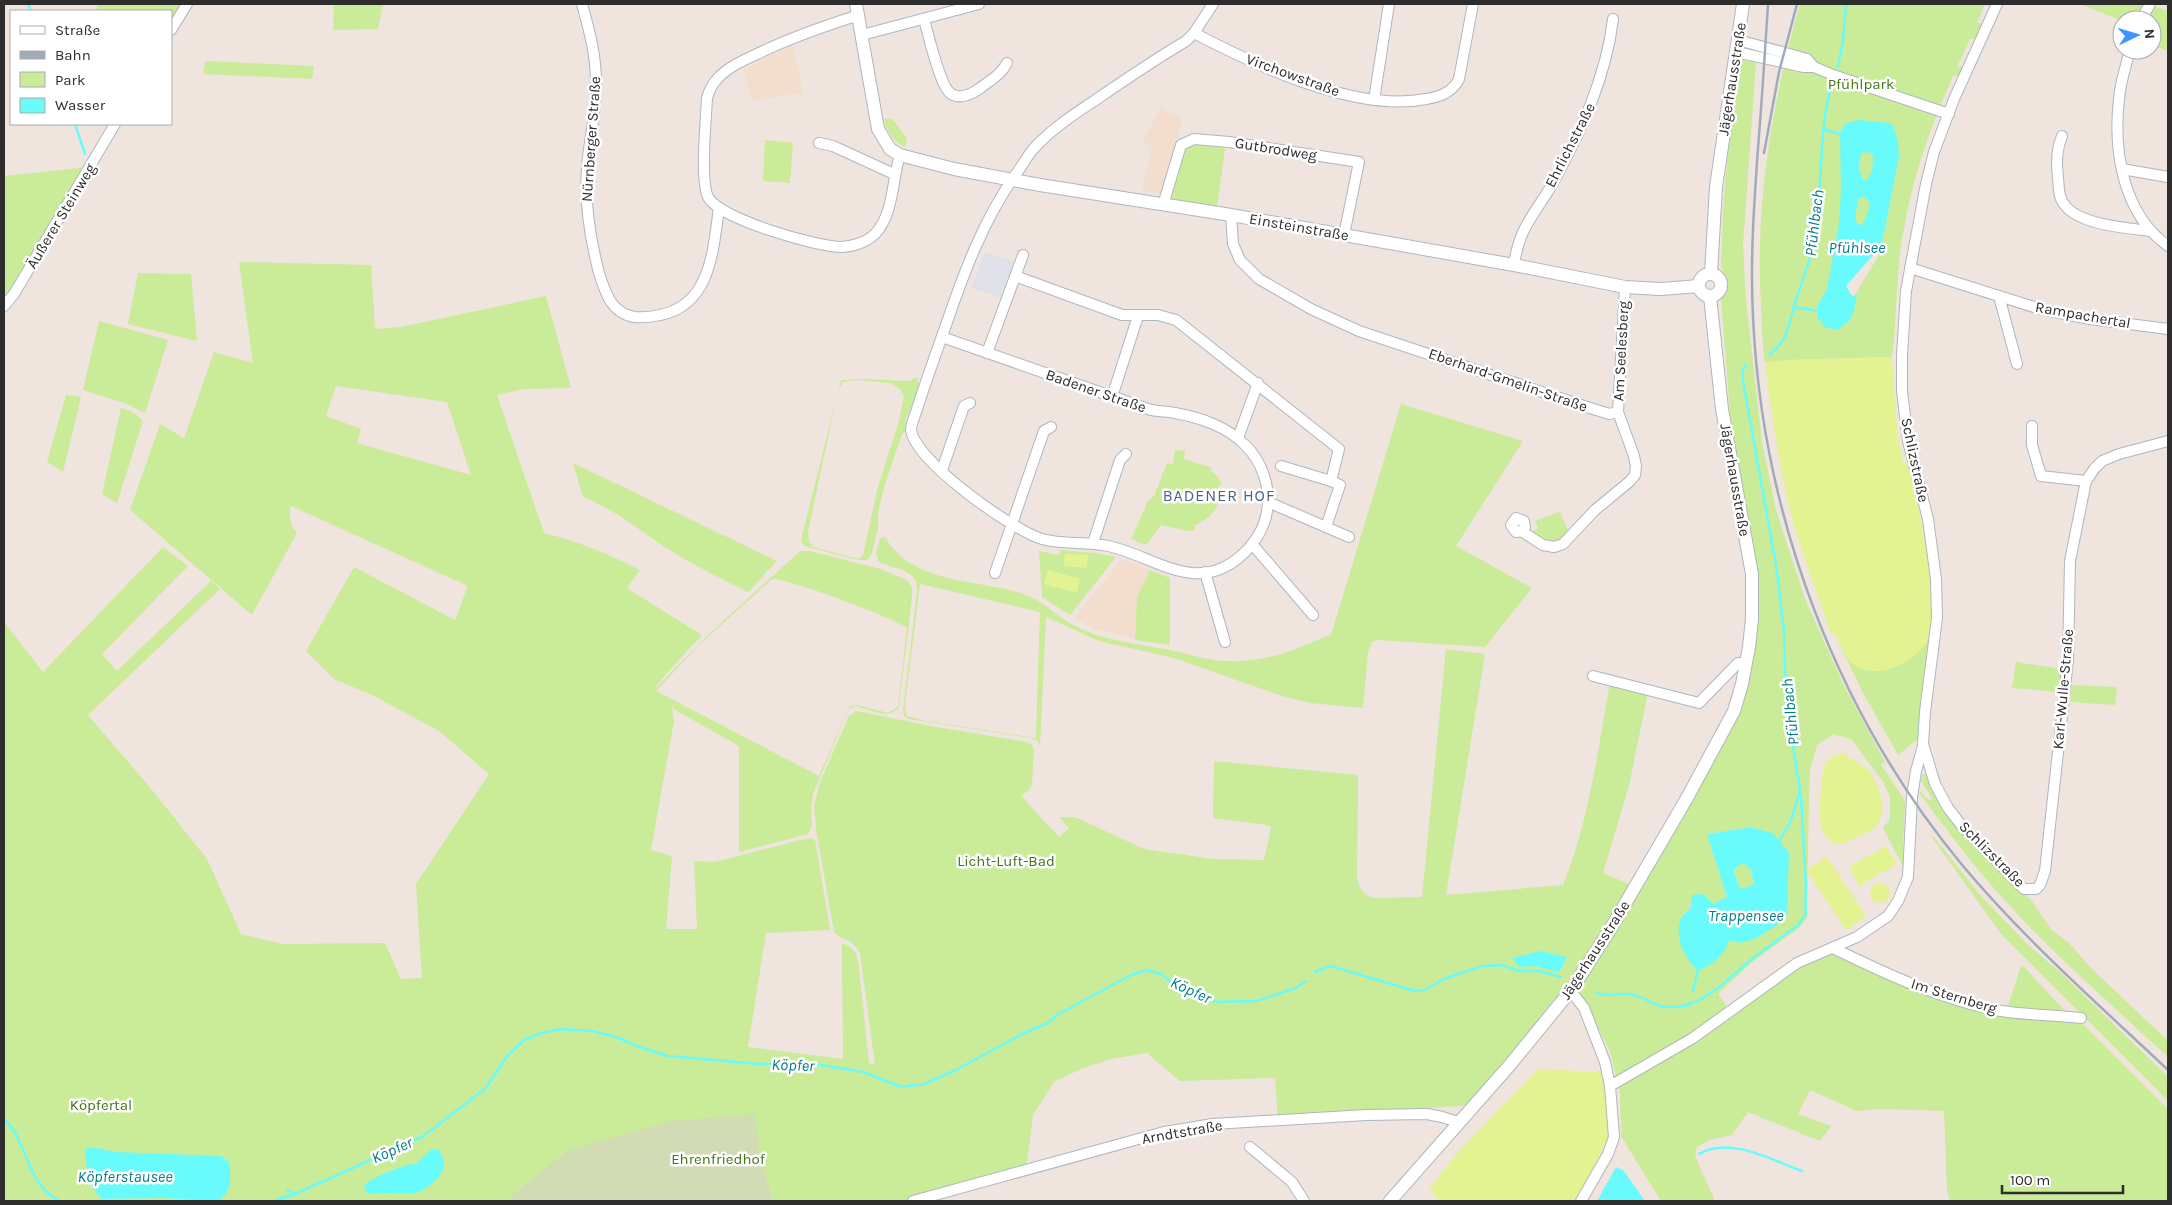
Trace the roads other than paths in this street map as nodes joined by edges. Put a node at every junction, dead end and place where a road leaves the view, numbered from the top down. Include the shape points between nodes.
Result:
1 (187, 4) edge
2 (582, 4) edge
3 (979, 4) edge
4 (1213, 4) edge
5 (1388, 4) edge
6 (1473, 4) edge
7 (1743, 4) edge
8 (1997, 4) edge
9 (857, 10) edge
10 (924, 19) junction
11 (1613, 19) dead end
12 (172, 28) edge
13 (1194, 33) junction
14 (862, 35) junction
15 (1737, 46) junction
16 (2128, 60) edge
17 (1007, 63) dead end
18 (1374, 100) junction
19 (1948, 114) junction
20 (114, 125) edge
21 (2062, 136) dead end
22 (819, 142) dead end
23 (900, 155) junction
24 (2122, 169) junction
25 (894, 174) junction
26 (2168, 177) edge
27 (1012, 180) junction
28 (1163, 205) junction
29 (719, 208) junction
30 (1231, 215) junction
31 (2150, 231) junction
32 (1344, 235) junction
33 (2168, 246) edge
34 (1022, 255) dead end
35 (1514, 265) junction
36 (1910, 268) junction
37 (1711, 274) junction
38 (1014, 276) junction
39 (1699, 286) junction
40 (1625, 287) junction
41 (1710, 296) junction
42 (1999, 296) junction
43 (4, 306) edge
44 (1138, 316) junction
45 (2168, 329) edge
46 (942, 337) junction
47 (987, 353) junction
48 (2017, 364) dead end
49 (1258, 383) junction
50 (1112, 397) junction
51 (970, 403) dead end
52 (1618, 412) junction
53 (2032, 426) dead end
54 (1051, 427) dead end
55 (1238, 438) junction
56 (2168, 441) edge
57 (1126, 454) dead end
58 (1282, 466) dead end
59 (942, 470) junction
60 (1330, 481) junction
61 (2086, 481) junction
62 (1268, 502) junction
63 (1012, 525) junction
64 (1326, 527) junction
65 (1521, 532) dead end
66 (1348, 537) dead end
67 (1093, 544) junction
68 (1252, 544) junction
69 (1205, 572) junction
70 (995, 573) dead end
71 (1313, 615) dead end
72 (1225, 642) dead end
73 (1746, 664) junction
74 (1593, 676) dead end
75 (1923, 744) junction
76 (2030, 891) joint
77 (1833, 948) junction
78 (1570, 992) junction
79 (2081, 1018) dead end
80 (1610, 1086) junction
81 (1458, 1122) junction
82 (1250, 1147) dead end
83 (913, 1201) edge
84 (1304, 1201) edge
85 (1390, 1201) edge
86 (1581, 1201) edge

1 - 12 street
2 - 29 street, Nürnberger Straße via 595,55 596,82 586,169 586,213 603,287 612,305 623,314 646,318 676,311 689,301 700,290 707,272
3 - 10 street
4 - 13 street, Badener Straße
5 - 18 street
6 - 18 street, Virchowstraße via 1455,88 1421,100
7 - 15 street, Jägerhausstraße
8 - 19 street, Schlizstraße
9 - 14 street
9 - 29 street via 738,63 718,77 710,88 707,98 706,185 708,196
10 - 14 street
10 - 17 street via 939,70 951,94 963,96 975,92 1002,72
11 - 35 street, Ehrlichstraße via 1602,73 1587,115 1551,185 1529,217 1518,243
13 - 18 street, Virchowstraße via 1268,69 1327,90
13 - 27 street, Badener Straße via 1060,124 1034,148
14 - 23 street via 878,129 890,150
15 - 19 street via 1807,60 1814,66
15 - 37 street, Jägerhausstraße via 1716,187
16 - 24 street via 2117,118
19 - 36 street, Schlizstraße via 1926,184
20 - 43 street, Äußerer Steinweg
21 - 31 street via 2057,154 2064,205 2091,220
22 - 25 street
23 - 25 street
23 - 27 street, Einsteinstraße
24 - 26 street
24 - 31 street via 2132,205
25 - 29 street via 882,224 875,234 849,246 819,244 763,229
27 - 28 street, Einsteinstraße
27 - 46 street, Badener Straße via 971,256
28 - 30 street, Einsteinstraße
28 - 32 street, Gutbrodweg via 1181,145 1190,140 1229,142 1360,162
30 - 32 street, Einsteinstraße
30 - 52 street, Eberhard-Gmelin-Straße via 1236,253 1251,272 1344,324 1590,408 1609,414
31 - 33 street
32 - 35 street, Einsteinstraße
34 - 38 street
35 - 40 street, Einsteinstraße
36 - 42 street, Rampachertal
36 - 75 street, Schlizstraße via 1902,391 1908,441 1932,543 1937,618
37 - 39 street via 1701,278
37 - 41 street via 1721,283 1719,291
38 - 44 street via 1122,315
38 - 47 street
39 - 40 street, Einsteinstraße
39 - 41 street
40 - 52 street, Am Seelesberg
41 - 73 street, Jägerhausstraße via 1722,409 1752,574 1752,618
42 - 45 street, Rampachertal via 2068,315
42 - 48 street
44 - 49 street via 1168,316 1176,320
44 - 50 street
46 - 47 street, Badener Straße
46 - 59 street, Badener Straße via 911,428 919,445
47 - 50 street, Badener Straße
49 - 55 street
49 - 60 street via 1339,449
50 - 55 street, Badener Straße via 1154,411 1177,413 1203,421
51 - 59 street via 964,406
52 - 65 street, Am Seelesberg via 1636,462 1632,479 1594,510 1563,544 1554,547 1543,545
53 - 61 street via 2032,445 2041,476
54 - 63 street via 1044,431
55 - 62 street, Badener Straße via 1262,469
56 - 61 street, Karl-Wulle-Straße via 2102,461
57 - 67 street via 1120,460
58 - 60 street
59 - 63 street, Badener Straße via 966,493
60 - 64 street via 1340,485
61 - 76 street, Karl-Wulle-Straße via 2070,561 2068,660 2045,871 2040,885
62 - 64 street
62 - 68 street, Badener Straße via 1264,523
63 - 67 street, Badener Straße via 1042,539
63 - 70 street
64 - 66 street
67 - 69 street, Badener Straße via 1111,546 1178,571
68 - 69 street, Badener Straße via 1230,564
68 - 71 street
69 - 72 street
73 - 74 street via 1738,663 1699,703
73 - 78 street, Jägerhausstraße via 1734,711 1720,738 1611,928
75 - 76 street, Schlizstraße via 1935,784 1948,808 2017,884
75 - 77 street via 1913,790 1909,869 1904,890 1893,910 1878,923
77 - 79 street, Im Sternberg via 1883,973 2001,1011
77 - 80 street via 1797,963 1693,1038
78 - 80 street via 1584,1008
78 - 81 street, Jägerhausstraße
80 - 86 street via 1614,1137
81 - 83 street, Arndtstraße via 1427,1114 1213,1124 1164,1132
81 - 85 street, Jägerhausstraße
82 - 84 street via 1292,1182

